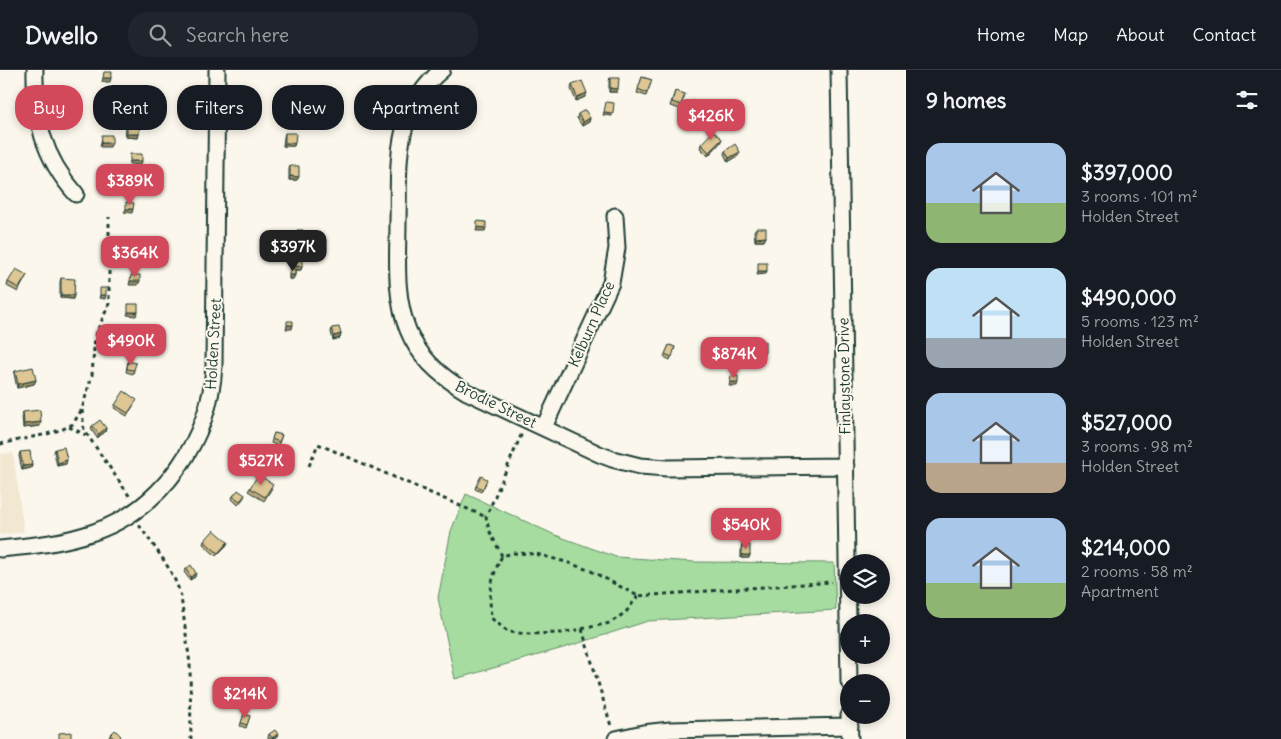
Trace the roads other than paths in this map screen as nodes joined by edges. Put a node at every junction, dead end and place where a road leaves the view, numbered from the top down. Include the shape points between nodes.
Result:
1 (35, 70) edge
2 (217, 70) edge
3 (442, 70) edge
4 (839, 70) edge
5 (76, 194) dead end
6 (615, 216) dead end
7 (544, 427) junction
8 (846, 466) junction
9 (0, 549) edge
10 (848, 554) edge
11 (848, 604) edge
12 (849, 674) edge
13 (850, 727) edge
14 (614, 734) edge

1 - 5 street via 37,113 43,141 60,174
2 - 9 street, Holden Street via 214,366 211,396 202,426 183,461 159,491 131,514 77,537
3 - 7 street, Brodie Street via 429,82 412,108 400,151 398,274 403,317 418,350 444,377 467,392
4 - 8 street, Finlaystone Drive
6 - 7 street, Kelburn Place via 617,248 611,283
7 - 8 street, Brodie Street via 606,457 640,466
8 - 10 street, Finlaystone Drive
11 - 12 street, Finlaystone Drive
13 - 14 street

